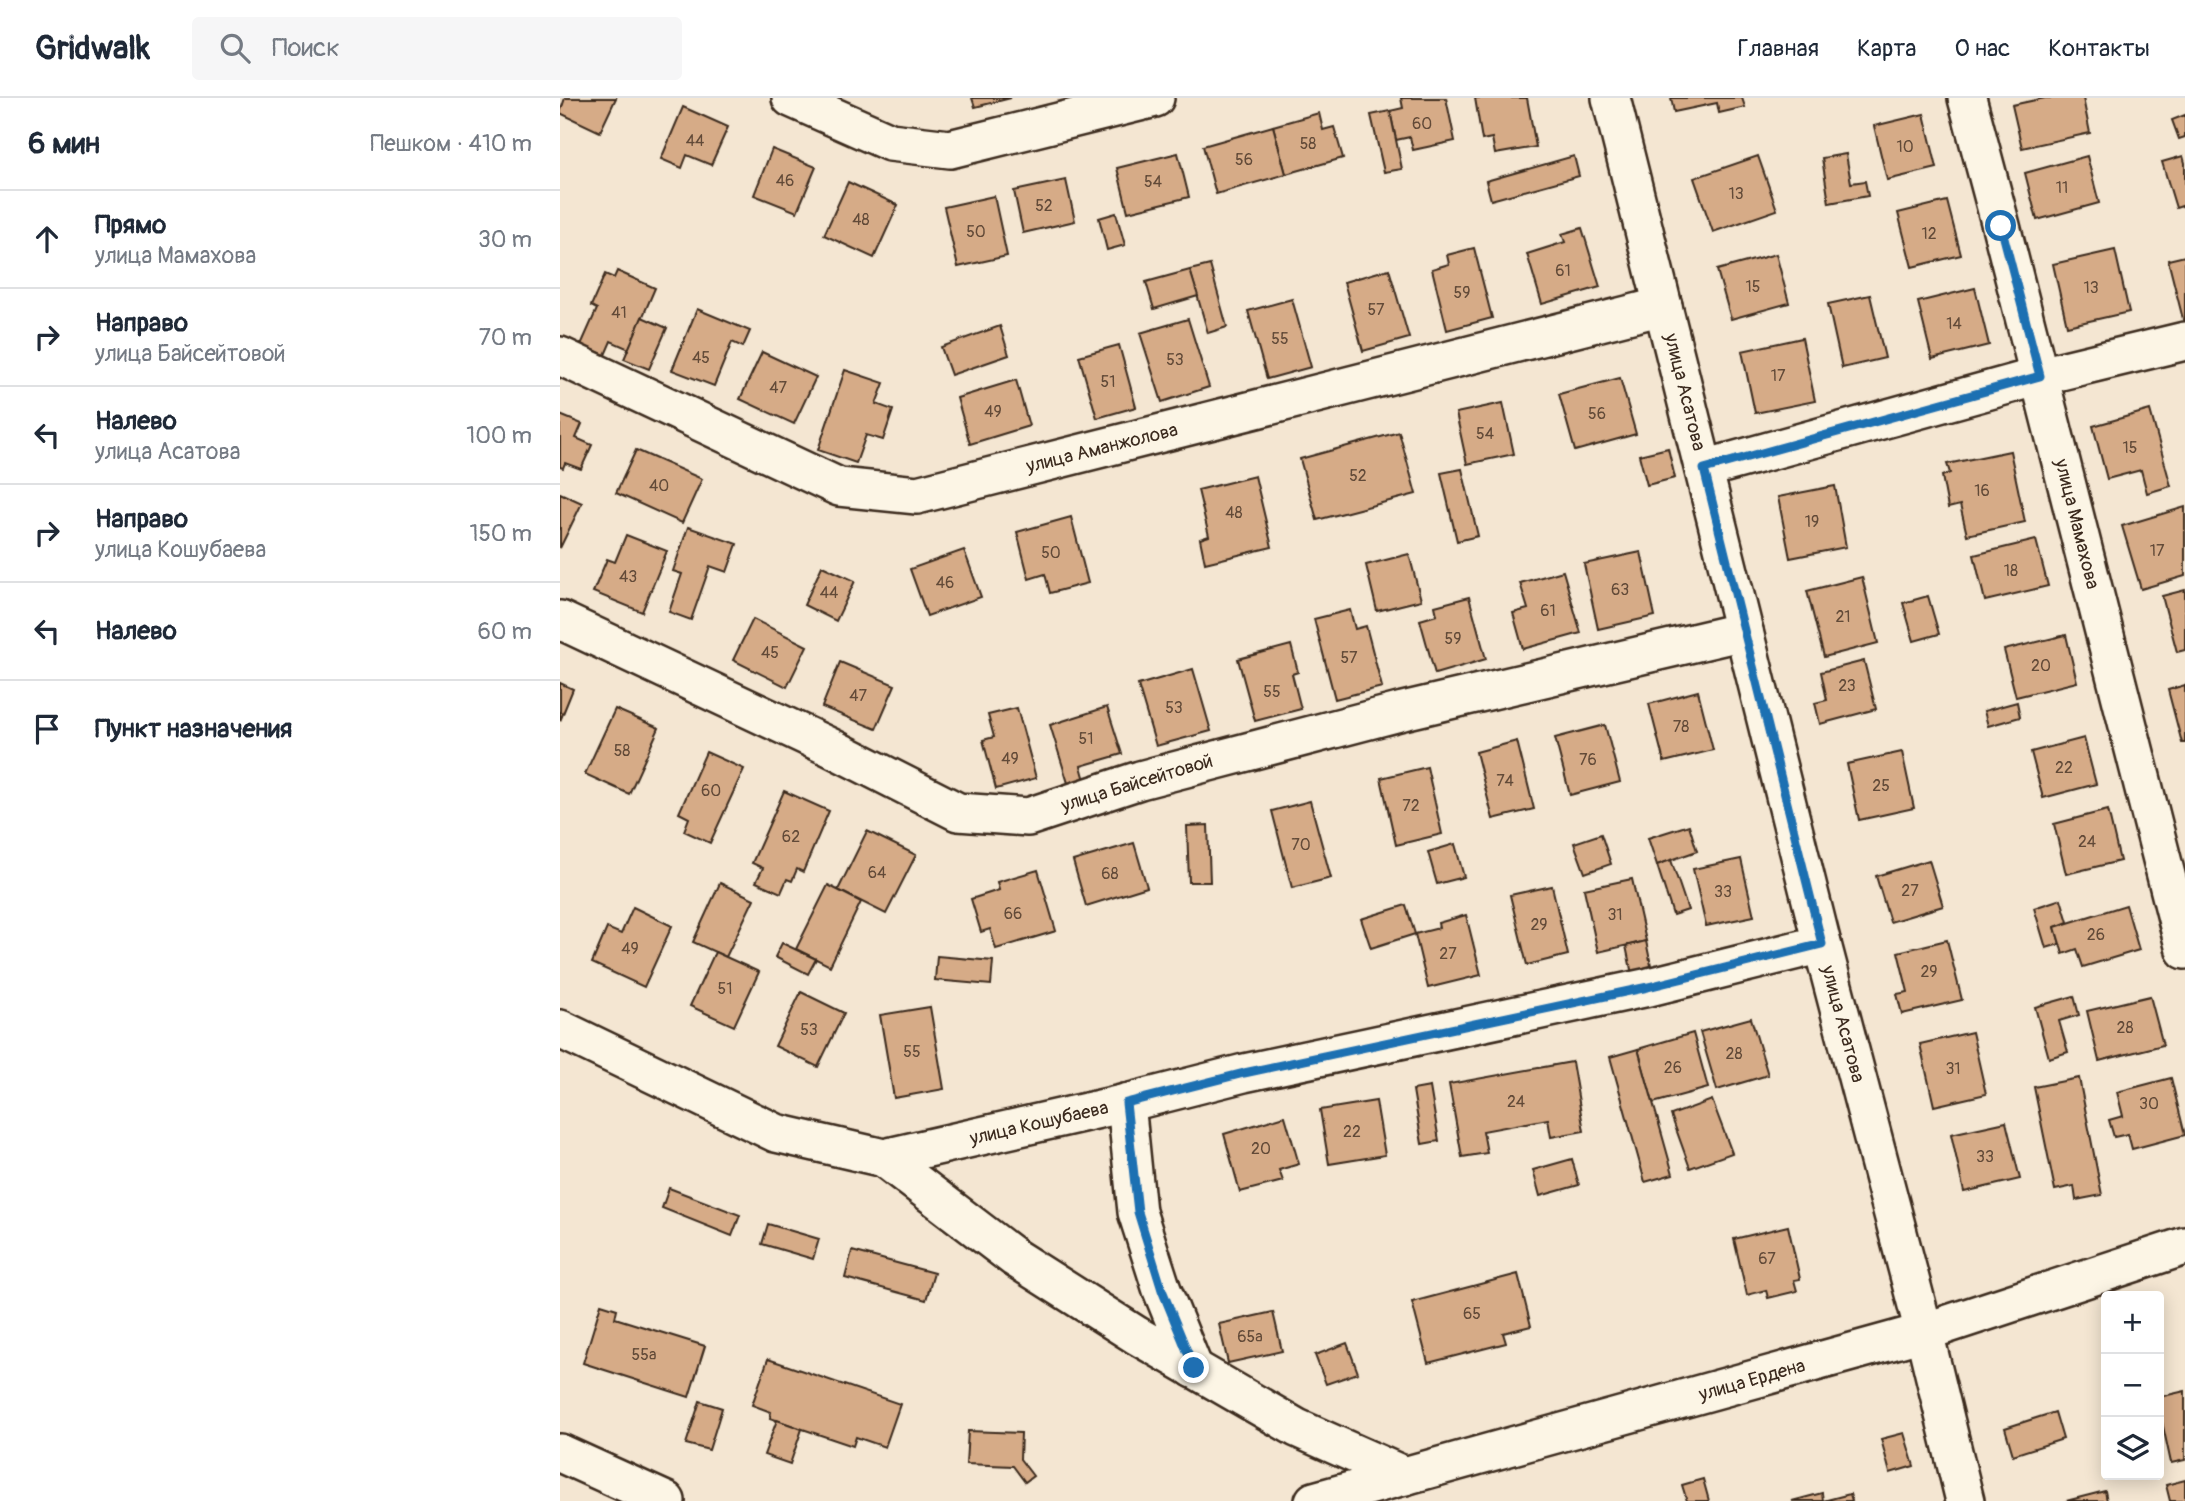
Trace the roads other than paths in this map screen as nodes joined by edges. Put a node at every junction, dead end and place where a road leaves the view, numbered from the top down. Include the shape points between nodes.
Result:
1 (791, 98) edge
2 (1155, 98) edge
3 (1611, 98) edge
4 (1967, 98) edge
5 (1663, 306) junction
6 (2185, 341) edge
7 (560, 356) edge
8 (2040, 376) junction
9 (1704, 469) junction
10 (560, 620) edge
11 (1744, 631) junction
12 (1822, 944) junction
13 (2185, 950) edge
14 (560, 1029) edge
15 (1126, 1103) junction
16 (884, 1158) junction
17 (2185, 1246) edge
18 (1924, 1332) junction
19 (1194, 1368) junction
20 (560, 1453) edge
21 (1405, 1476) junction
22 (666, 1501) edge
23 (1314, 1501) edge
24 (1965, 1501) edge

1 - 2 street via 890,142 950,149
3 - 5 street, улица Асатова
4 - 8 street, улица Мамахова
5 - 7 street, улица Аманжолова via 917,495 839,488
5 - 9 street, улица Асатова
6 - 8 street
8 - 9 street
8 - 13 street, улица Мамахова
9 - 11 street, улица Асатова
10 - 11 street, улица Байсейтовой via 958,812 1028,817 1140,780 1403,711
11 - 12 street, улица Асатова
12 - 15 street, улица Кошубаева
12 - 18 street, улица Асатова
14 - 16 street, улица Кошубаева via 776,1133
15 - 16 street, улица Кошубаева
15 - 19 street via 1138,1212 1162,1290
16 - 19 street via 1015,1258
17 - 18 street, улица Ердена
18 - 21 street, улица Ердена
18 - 24 street, улица Асатова
19 - 21 street via 1297,1428
20 - 22 street
21 - 23 street, улица Ердена

